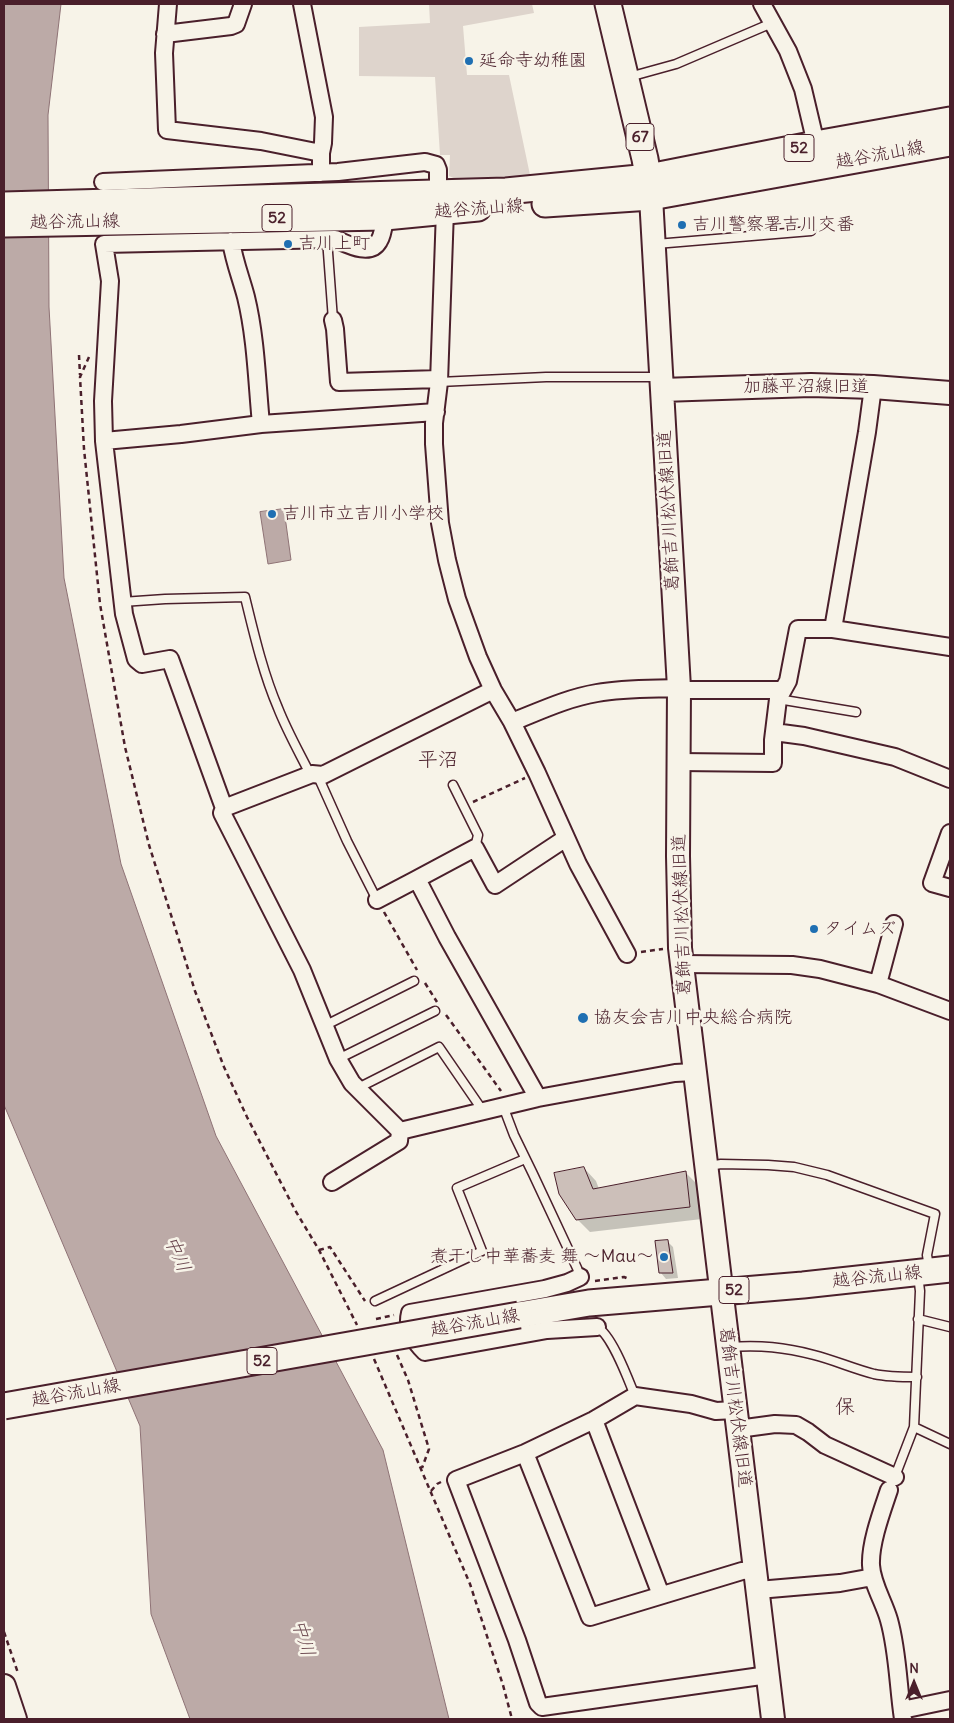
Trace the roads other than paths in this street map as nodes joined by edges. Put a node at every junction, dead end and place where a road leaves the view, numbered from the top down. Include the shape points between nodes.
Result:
1 (168, 4) edge
2 (243, 4) edge
3 (302, 4) edge
4 (608, 4) edge
5 (762, 4) edge
6 (772, 23) junction
7 (165, 34) junction
8 (625, 78) junction
9 (950, 120) edge
10 (950, 142) edge
11 (816, 144) junction
12 (321, 153) junction
13 (321, 173) junction
14 (103, 182) dead end
15 (650, 187) junction
16 (441, 202) junction
17 (4, 205) edge
18 (72, 213) junction
19 (385, 217) junction
20 (4, 224) edge
21 (811, 231) dead end
22 (327, 239) junction
23 (231, 241) junction
24 (654, 244) junction
25 (333, 320) joint
26 (439, 381) junction
27 (662, 383) junction
28 (873, 387) junction
29 (950, 393) edge
30 (436, 412) junction
31 (261, 424) junction
32 (104, 441) junction
33 (122, 602) junction
34 (833, 628) junction
35 (950, 647) edge
36 (679, 689) junction
37 (493, 690) junction
38 (780, 695) junction
39 (856, 712) dead end
40 (512, 722) junction
41 (774, 732) junction
42 (679, 762) junction
43 (314, 774) junction
44 (950, 779) edge
45 (453, 785) dead end
46 (224, 808) junction
47 (950, 833) edge
48 (566, 838) junction
49 (475, 848) junction
50 (417, 879) junction
51 (950, 888) edge
52 (377, 900) joint
53 (894, 924) dead end
54 (627, 954) road end
55 (681, 956) junction
56 (414, 981) dead end
57 (878, 984) junction
58 (435, 1011) dead end
59 (950, 1011) edge
60 (324, 1026) junction
61 (338, 1059) junction
62 (694, 1072) junction
63 (358, 1088) junction
64 (538, 1098) junction
65 (503, 1106) junction
66 (483, 1111) junction
67 (400, 1131) junction
68 (525, 1159) junction
69 (705, 1167) junction
70 (332, 1182) dead end
71 (933, 1271) edge
72 (577, 1279) joint
73 (720, 1292) junction
74 (375, 1301) dead end
75 (918, 1319) junction
76 (597, 1327) joint
77 (950, 1327) edge
78 (728, 1347) junction
79 (916, 1377) junction
80 (635, 1396) junction
81 (4, 1406) edge
82 (594, 1420) junction
83 (736, 1420) junction
84 (914, 1427) junction
85 (950, 1444) edge
86 (525, 1453) junction
87 (892, 1483) junction
88 (873, 1577) junction
89 (757, 1580) junction
90 (662, 1594) junction
91 (768, 1675) junction
92 (4, 1686) edge
93 (950, 1700) edge
94 (544, 1713) edge
95 (902, 1715) edge
96 (14, 1719) edge
97 (773, 1719) edge

1 - 7 street
2 - 7 street via 236,24 231,26
3 - 12 street via 324,117
4 - 8 main road, 67
5 - 6 street
6 - 8 lane via 676,64
6 - 11 street via 803,88
7 - 12 street via 166,130 261,141
8 - 15 main road, 67
9 - 11 main road, 越谷流山線 / 52
10 - 15 main road, 越谷流山線 / 52
11 - 15 main road, 越谷流山線 / 52
12 - 13 street
13 - 14 street
13 - 16 street via 431,162 438,170
15 - 16 main road, 越谷流山線 / 52 via 506,191
15 - 24 street, 葛飾吉川松伏線旧道
16 - 18 main road, 越谷流山線 / 52
16 - 19 main road, 越谷流山線 / 52
16 - 26 street
17 - 18 main road, 52
18 - 19 main road, 越谷流山線 / 52
18 - 20 main road, 越谷流山線 / 52
19 - 22 street via 379,241 374,247 354,248 335,239
21 - 24 lane
22 - 23 street
22 - 25 lane
23 - 31 street via 250,321
23 - 32 street via 104,244 110,281
24 - 27 street, 葛飾吉川松伏線旧道
25 - 26 street via 339,382
26 - 27 lane via 546,377
26 - 30 street
27 - 28 street, 加藤平沼線旧道
27 - 36 street, 葛飾吉川松伏線旧道
28 - 29 street, 加藤平沼線旧道
28 - 34 street
30 - 31 street
30 - 37 street via 437,497 447,560 469,635
31 - 32 street
32 - 33 street
33 - 43 lane via 245,597 277,707 288,733
33 - 46 street via 136,660 142,664 170,659
34 - 35 street
34 - 38 street via 798,629 788,681
36 - 38 street
36 - 40 street via 599,692 562,702
36 - 42 street, 葛飾吉川松伏線旧道
37 - 40 street
37 - 43 street via 323,775
38 - 39 lane
38 - 41 street
40 - 48 street
41 - 42 street via 773,763
41 - 44 street via 895,757
42 - 55 street, 葛飾吉川松伏線旧道
43 - 46 street
43 - 52 lane
45 - 49 lane via 478,835
46 - 60 street via 222,813 302,970
47 - 51 street via 932,883
48 - 49 street via 495,885
48 - 54 street
49 - 50 street
50 - 52 street
50 - 64 street
53 - 57 street
55 - 57 street via 792,965
55 - 62 street, 葛飾吉川松伏線旧道
56 - 60 lane
57 - 59 street
58 - 61 lane
60 - 61 street
61 - 63 street
62 - 64 street via 642,1078
62 - 69 street, 葛飾吉川松伏線旧道
63 - 66 lane via 439,1047
63 - 67 street
64 - 65 street
65 - 66 street
65 - 68 lane
66 - 67 street
67 - 70 street via 399,1140
68 - 72 lane via 577,1268
68 - 74 lane via 457,1188 482,1251
69 - 71 lane via 721,1164 794,1167 827,1175 935,1214 927,1255
69 - 73 street, 葛飾吉川松伏線旧道
71 - 73 main road, 越谷流山線 / 52
71 - 75 lane via 920,1290
72 - 76 street via 545,1289 410,1313 408,1323 415,1343 425,1352 547,1330
73 - 78 street, 葛飾吉川松伏線旧道
73 - 81 main road, 越谷流山線 / 52, bridge via 589,1302
75 - 77 lane
75 - 79 lane
76 - 80 lane via 603,1330 612,1345
78 - 79 lane via 758,1345 788,1349 873,1374
78 - 83 street, 葛飾吉川松伏線旧道
79 - 84 lane
80 - 82 street
80 - 83 street via 691,1404
82 - 86 street
82 - 90 street
83 - 87 street via 796,1425 825,1446
83 - 89 street, 葛飾吉川松伏線旧道
84 - 85 lane
84 - 87 lane
86 - 90 street via 590,1617
86 - 94 street via 456,1480
87 - 88 street via 876,1533 871,1564
88 - 89 street via 840,1583
88 - 95 street via 889,1620
89 - 90 street via 742,1571
89 - 91 street, 葛飾吉川松伏線旧道
91 - 94 street
91 - 97 street, 葛飾吉川松伏線旧道
92 - 96 street
93 - 95 street

